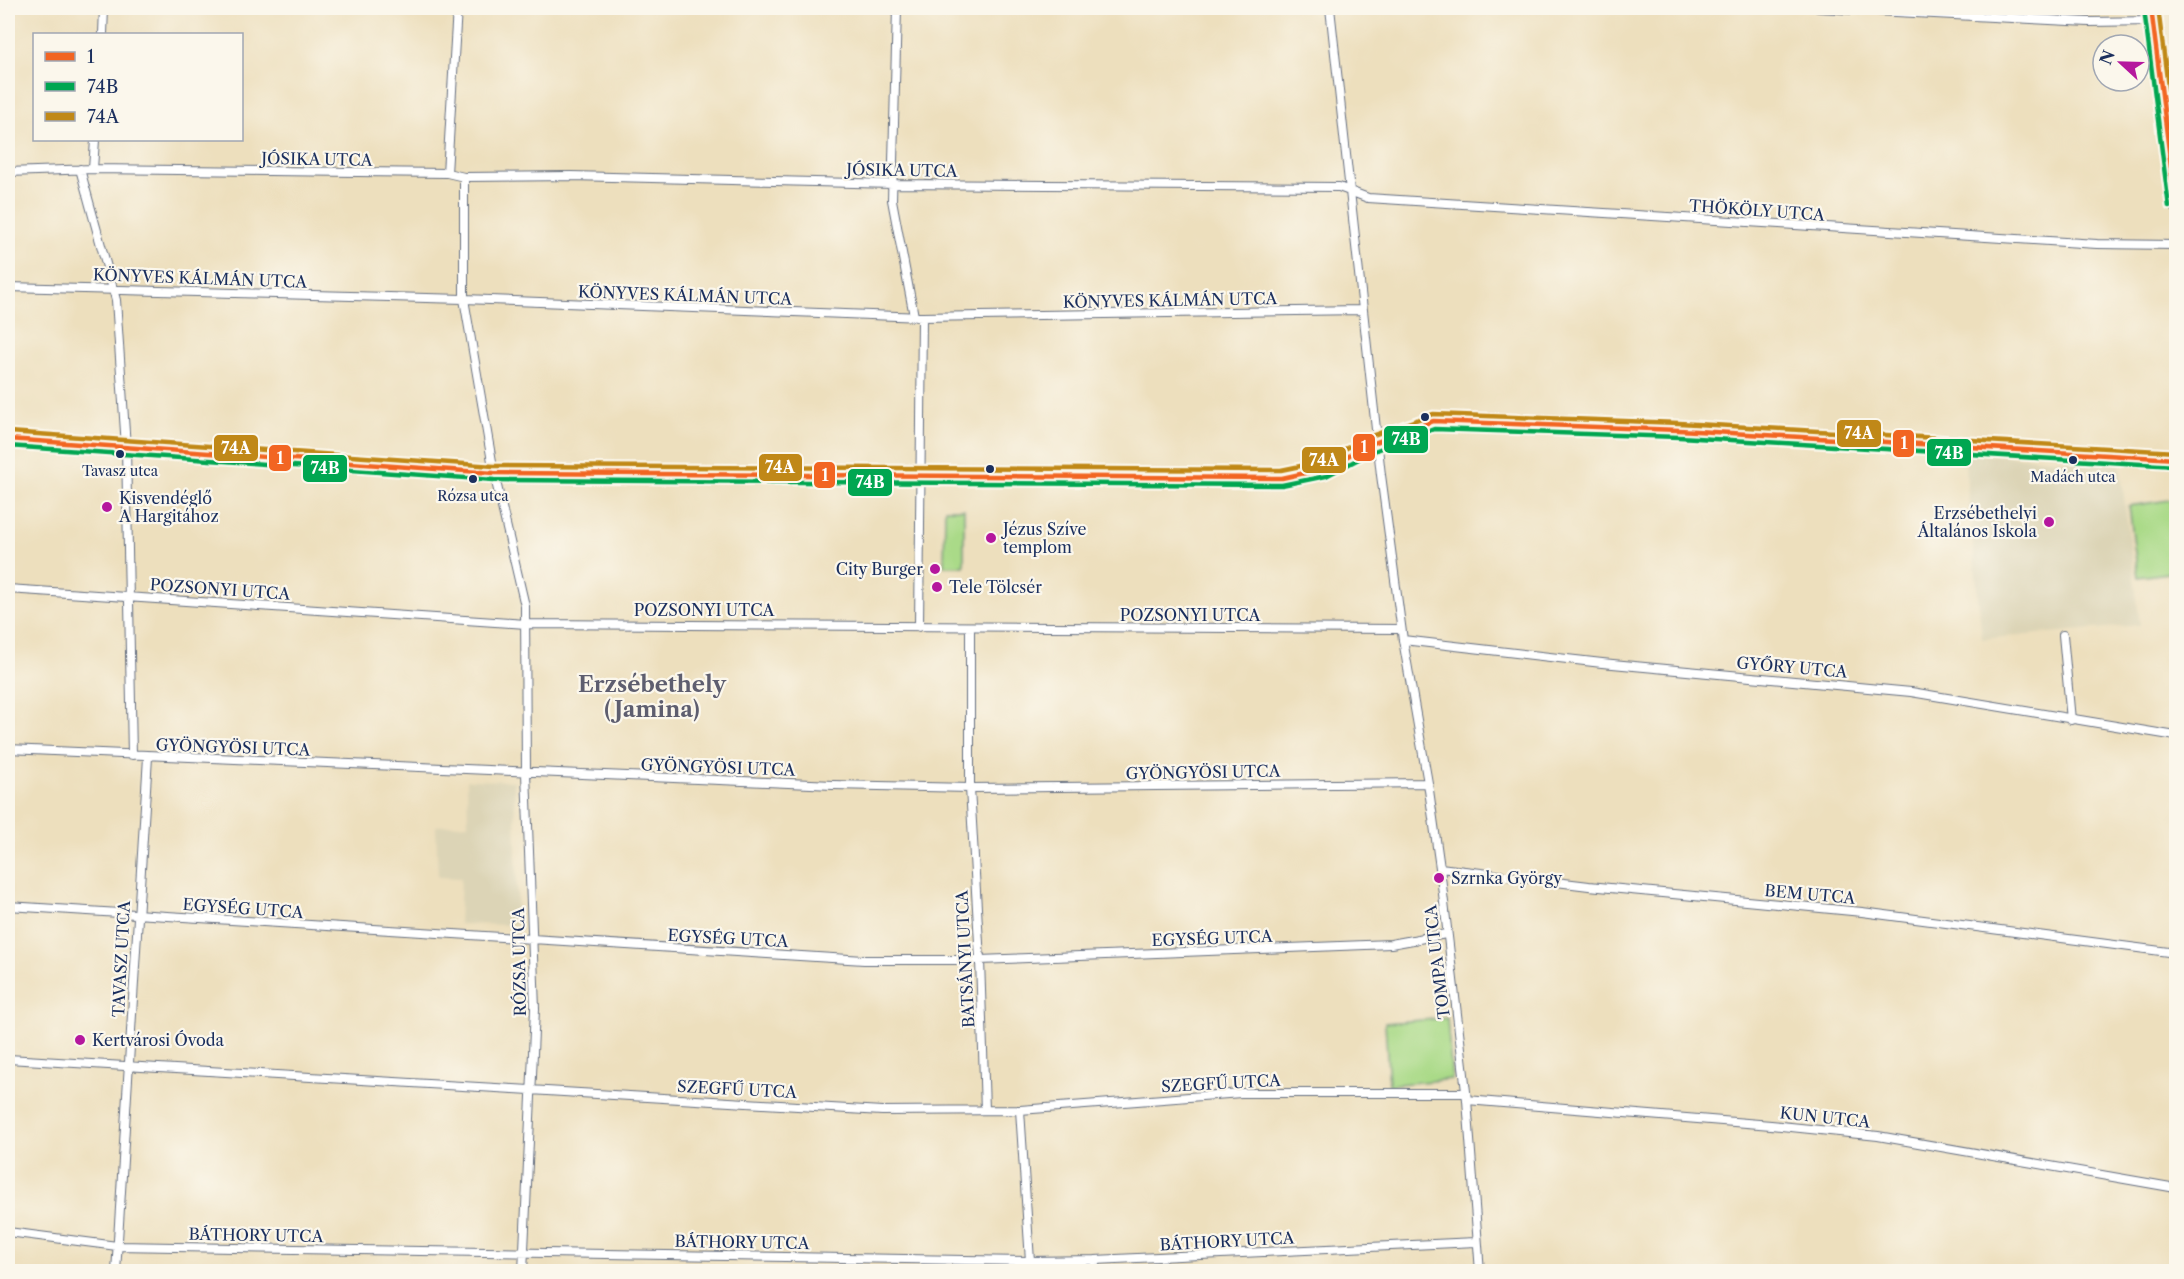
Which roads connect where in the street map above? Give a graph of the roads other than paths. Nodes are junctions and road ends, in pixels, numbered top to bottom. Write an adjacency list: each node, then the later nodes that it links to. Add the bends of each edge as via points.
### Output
1 (104, 8): 9 (street)
2 (457, 8): 16 (street)
3 (897, 8): 18 (street)
4 (1330, 8): 20 (street, TOMPA UTCA)
5 (1818, 8): 7 (street)
6 (2151, 8): 8 (main road)
7 (1908, 9): 8 (street, via 2089,22)
8 (2153, 21): 10 (main road)
9 (103, 33)
10 (2159, 57): 11 (street); 21 (main road)
11 (2176, 59)
12 (95, 141): 14 (street)
13 (80, 169): 14 (street, JÓSIKA UTCA); 15 (street, JÓSIKA UTCA); 24 (street)
14 (93, 169): 16 (street, JÓSIKA UTCA)
15 (8, 172)
16 (447, 173): 17 (street, JÓSIKA UTCA)
17 (464, 177): 18 (street, JÓSIKA UTCA); 25 (street, RÓZSA UTCA)
18 (893, 184): 19 (street, JÓSIKA UTCA); 27 (street, via 892,200)
19 (1339, 187): 20 (street, THÖKÖLY UTCA)
20 (1350, 192): 22 (street, THÖKÖLY UTCA, via 1368,198 1770,224 2097,244); 26 (street, TOMPA UTCA)
21 (2176, 206)
22 (2176, 245)
23 (8, 287): 24 (street, KÖNYVES KÁLMÁN UTCA)
24 (113, 288): 25 (street, KÖNYVES KÁLMÁN UTCA); 30 (street)
25 (464, 299): 27 (street, KÖNYVES KÁLMÁN UTCA); 32 (street, RÓZSA UTCA)
26 (1362, 310): 27 (street, KÖNYVES KÁLMÁN UTCA); 29 (street, TOMPA UTCA)
27 (918, 317): 33 (street)
28 (8, 439): 30 (street)
29 (1379, 441): 31 (street, via 1433,421 1678,430); 33 (street, via 1323,469 1282,478); 39 (street, TOMPA UTCA)
30 (126, 447): 32 (street); 35 (street)
31 (2176, 459)
32 (494, 473): 33 (street); 36 (street, RÓZSA UTCA)
33 (921, 478): 37 (street)
34 (8, 590): 35 (street, POZSONYI UTCA)
35 (128, 596): 36 (street, POZSONYI UTCA); 45 (street)
36 (526, 624): 37 (street, POZSONYI UTCA); 47 (street, RÓZSA UTCA)
37 (920, 627): 38 (street, POZSONYI UTCA)
38 (970, 627): 39 (street, POZSONYI UTCA); 49 (street, BATSÁNYI UTCA)
39 (1401, 628): 41 (street, TOMPA UTCA)
40 (2063, 635): 42 (street)
41 (1403, 640): 42 (street, GYŐRY UTCA, via 1911,692); 48 (street, TOMPA UTCA)
42 (2071, 720): 43 (street, GYŐRY UTCA)
43 (2176, 736)
44 (8, 749): 45 (street, GYÖNGYÖSI UTCA)
45 (132, 755): 46 (street, GYÖNGYÖSI UTCA)
46 (148, 757): 47 (street, GYÖNGYÖSI UTCA); 52 (street, TAVASZ UTCA)
47 (526, 772): 49 (street, GYÖNGYÖSI UTCA); 54 (street, RÓZSA UTCA)
48 (1428, 783): 49 (street, GYÖNGYÖSI UTCA); 50 (street, TOMPA UTCA)
49 (970, 788): 56 (street, BATSÁNYI UTCA)
50 (1440, 868): 53 (street, TOMPA UTCA); 55 (street, BEM UTCA, via 1862,912)
51 (8, 906): 52 (street, EGYSÉG UTCA)
52 (137, 915): 54 (street, EGYSÉG UTCA); 58 (street, TAVASZ UTCA)
53 (1446, 934): 56 (street, EGYSÉG UTCA, via 1391,944); 60 (street, TOMPA UTCA)
54 (534, 940): 56 (street, EGYSÉG UTCA, via 864,960); 59 (street, RÓZSA UTCA)
55 (2176, 953)
56 (980, 960): 61 (street, BATSÁNYI UTCA)
57 (8, 1059): 58 (street, SZEGFŰ UTCA)
58 (129, 1068): 59 (street, SZEGFŰ UTCA); 66 (street, TAVASZ UTCA)
59 (531, 1089): 61 (street, SZEGFŰ UTCA, via 859,1109); 67 (street, RÓZSA UTCA)
60 (1466, 1096): 62 (street, SZEGFŰ UTCA, via 1241,1093); 63 (street, KUN UTCA, via 1878,1136); 65 (street, TOMPA UTCA)
61 (985, 1110): 62 (street, SZEGFŰ UTCA)
62 (1020, 1110): 69 (street)
63 (2176, 1188)
64 (8, 1232): 66 (street, BÁTHORY UTCA)
65 (1476, 1242): 68 (street, BÁTHORY UTCA); 73 (street, TOMPA UTCA)
66 (117, 1246): 67 (street, BÁTHORY UTCA); 70 (street, TAVASZ UTCA)
67 (523, 1252): 69 (street, BÁTHORY UTCA); 71 (street, RÓZSA UTCA)
68 (1095, 1260): 69 (street, BÁTHORY UTCA); 72 (street)
69 (1030, 1261)
70 (116, 1272)
71 (523, 1272)
72 (1095, 1272)
73 (1480, 1272)

